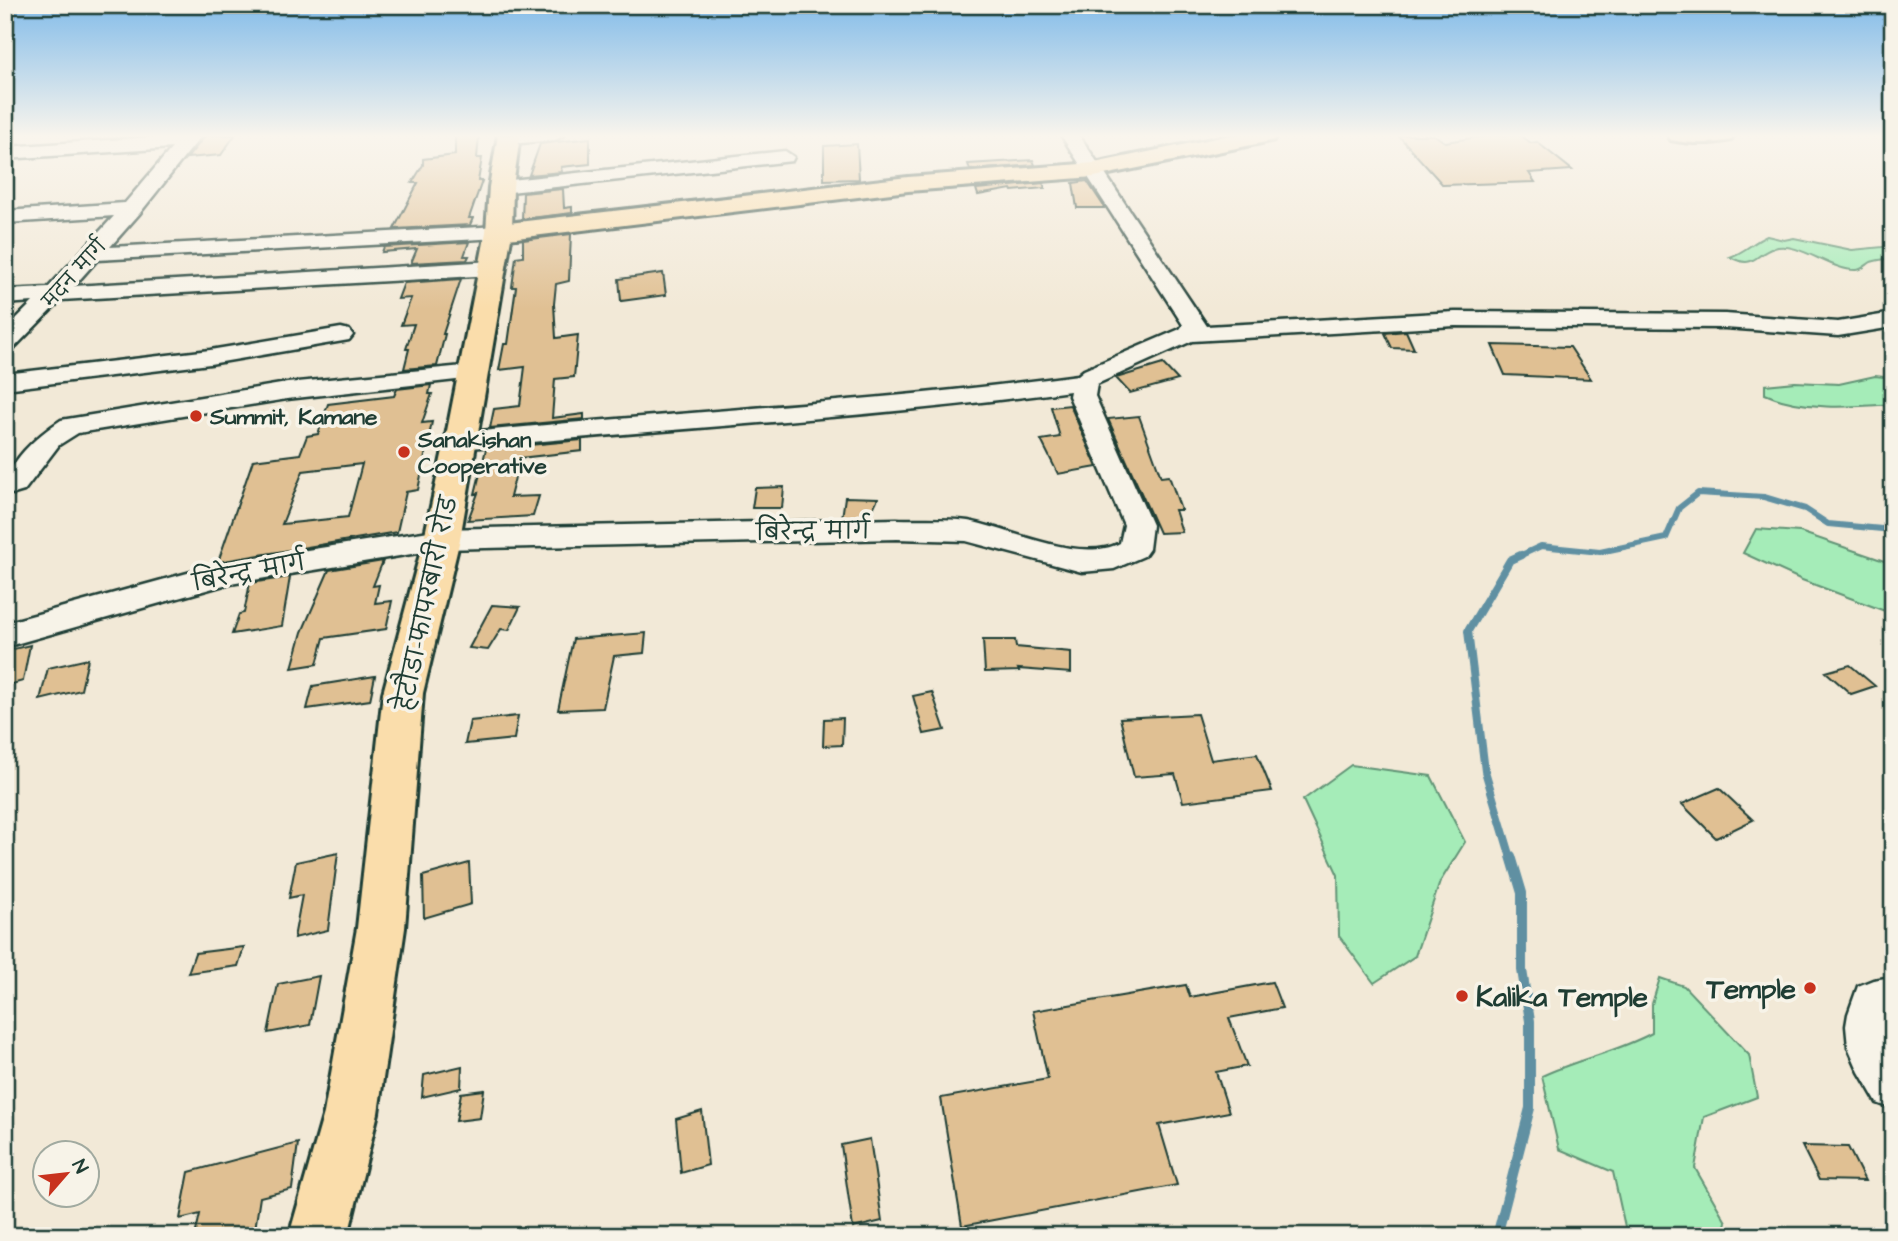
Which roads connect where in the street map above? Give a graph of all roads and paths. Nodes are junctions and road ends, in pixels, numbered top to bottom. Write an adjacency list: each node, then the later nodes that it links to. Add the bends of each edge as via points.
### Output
1 (146, 193): 5 (street, मदन मार्ग)
2 (501, 193): 7 (main road, हेटौडा-फापरबारी रोड)
3 (852, 193): 7 (main road)
4 (1109, 193): 12 (street, via 1184,305 1195,326)
5 (133, 209): 6 (street); 8 (street, मदन मार्ग)
6 (5, 217)
7 (496, 250): 8 (street); 9 (street); 15 (main road, हेटौडा-फापरबारी रोड)
8 (90, 254): 9 (street, मदन मार्ग)
9 (56, 294): 10 (street); 14 (street, मदन मार्ग)
10 (5, 296)
11 (1893, 320): 12 (street, via 1838,329 1725,321 1455,319)
12 (1188, 334): 17 (street)
13 (341, 335): 16 (street, via 210,357)
14 (5, 344)
15 (474, 372): 18 (main road, हेटौडा-फापरबारी रोड); 19 (street, via 288,391 70,426 50,439)
16 (5, 382)
17 (1085, 382): 18 (street, via 974,397); 20 (street, बिरेन्द्र मार्ग, via 1082,396 1138,525 1134,549 1114,559 1082,561 966,531)
18 (461, 441): 20 (main road, हेटौडा-फापरबारी रोड)
19 (14, 485)
20 (442, 538): 21 (street, बिरेन्द्र मार्ग, via 224,574); 24 (main road, हेटौडा-फापरबारी रोड, via 403,693 381,928 351,1113)
21 (5, 635)
22 (1893, 998): 23 (street, via 1873,1001 1866,1018 1867,1040)
23 (1893, 1087)
24 (318, 1236)

